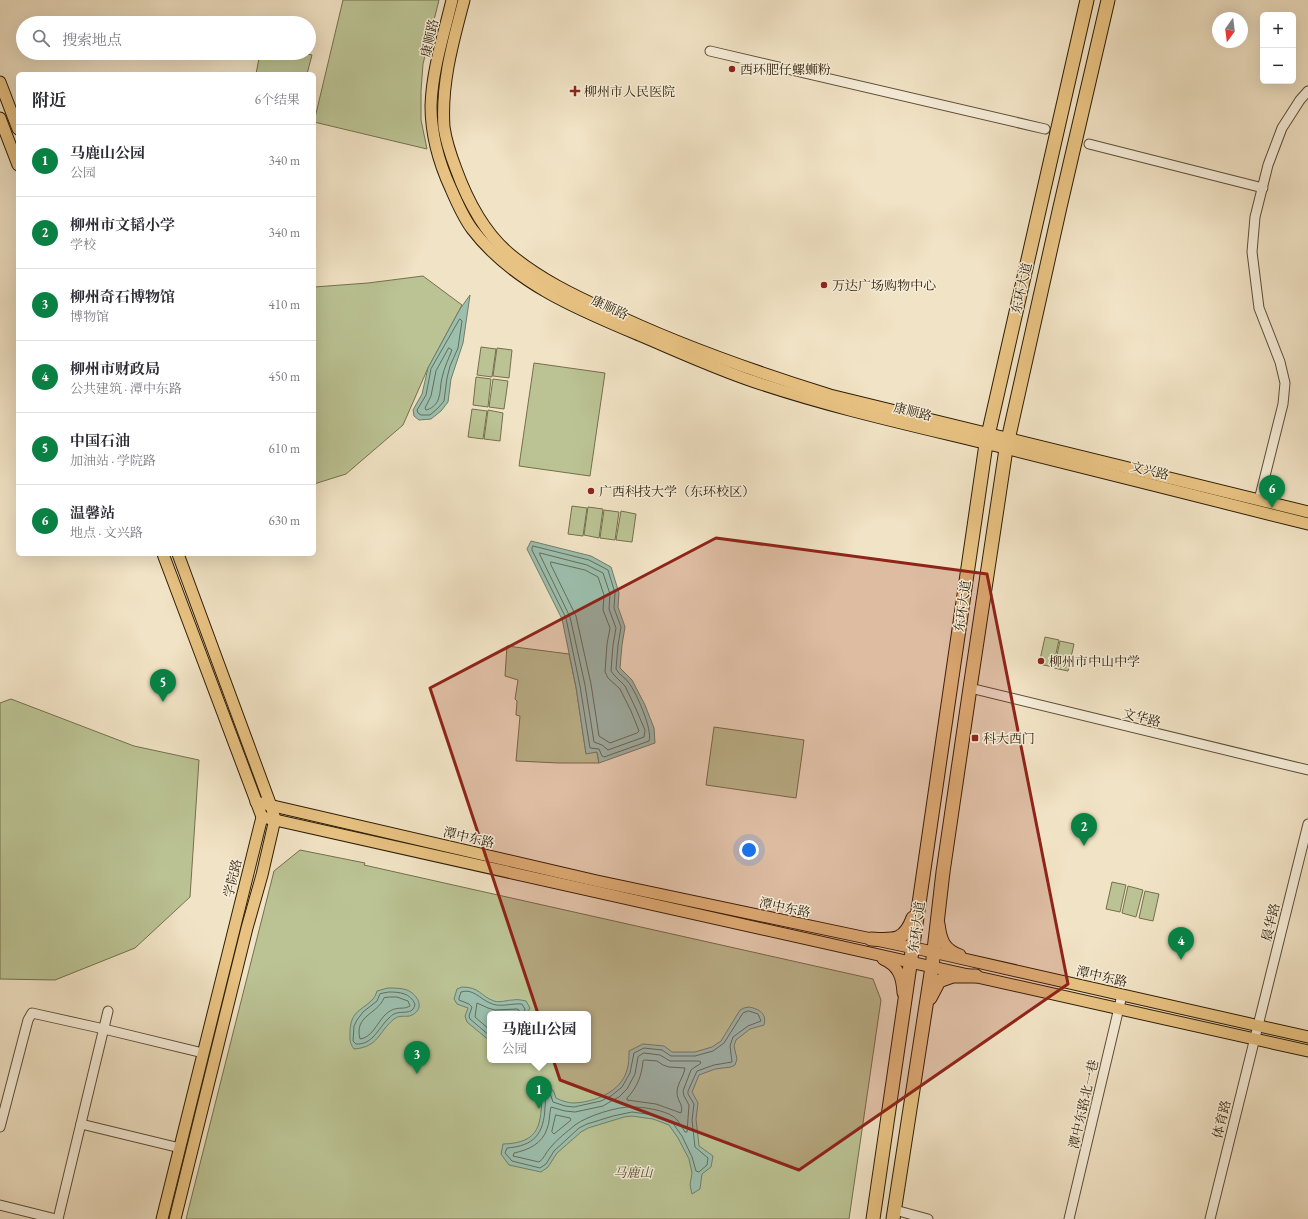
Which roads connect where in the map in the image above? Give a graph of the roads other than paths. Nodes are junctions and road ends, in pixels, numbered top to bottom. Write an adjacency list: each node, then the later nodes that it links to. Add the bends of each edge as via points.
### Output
1 (452, 0): 14 (main road, 康顺路, via 440,49 431,106 437,154 460,210 472,229 509,267 528,281 604,320 753,381 843,408)
2 (464, 0): 14 (main road, 康顺路, via 447,67 444,127 449,152 472,209 488,231 511,255 541,277 573,295 733,364 830,395)
3 (1087, 0): 14 (highway, 东环大道)
4 (1108, 0): 15 (highway, 东环大道)
5 (710, 51): 10 (street)
6 (0, 82): 9 (main road)
7 (1308, 91): 13 (street, via 1282,128)
8 (0, 118): 12 (main road)
9 (16, 124)
10 (1045, 129)
11 (1089, 144): 13 (street)
12 (16, 160)
13 (1262, 188): 16 (street, via 1255,217 1252,252 1254,278 1259,308 1280,362 1285,383 1283,404)
14 (987, 438): 15 (main road, 文兴路); 28 (highway, 东环大道)
15 (1008, 444): 16 (main road, 文兴路); 18 (main road, 文兴路); 21 (highway, 东环大道)
16 (1259, 500): 17 (main road, 文兴路)
17 (1308, 512)
18 (1308, 524)
19 (164, 556): 23 (main road)
20 (179, 556): 24 (main road)
21 (970, 688): 22 (street, 文华路); 29 (highway, 东环大道)
22 (1308, 770)
23 (256, 802): 24 (main road, 潭中东路); 25 (main road)
24 (271, 806): 26 (main road); 30 (main road, 潭中东路)
25 (262, 817): 26 (main road, 潭中东路); 48 (main road, 学院路)
26 (275, 819): 32 (main road, 潭中东路); 56 (main road)
27 (1308, 824): 43 (street, 晨华路)
28 (919, 899): 30 (highway, via 910,926 904,935 892,940); 31 (highway, 东环大道)
29 (938, 915): 33 (highway, 东环大道); 35 (main road, via 944,946)
30 (871, 939): 31 (main road, 潭中东路)
31 (912, 948): 33 (main road, 潭中东路); 34 (highway, 东环大道)
32 (868, 952): 34 (main road, 潭中东路); 39 (main road, via 897,968 902,980)
33 (933, 952): 35 (main road, 潭中东路); 36 (highway, 东环大道)
34 (911, 962): 36 (main road, 潭中东路); 39 (highway, 东环大道)
35 (977, 962): 38 (main road, 潭中东路)
36 (932, 966): 37 (main road, 潭中东路); 42 (highway, 东环大道)
37 (976, 976): 40 (main road, 潭中东路); 42 (highway, via 953,976 939,982)
38 (1122, 995): 40 (street, 潭中东路北一巷); 43 (main road, 潭中东路)
39 (904, 1007): 57 (highway, 东环大道)
40 (1119, 1008): 46 (main road, 潭中东路); 59 (street, 潭中东路北一巷)
41 (108, 1011): 44 (street)
42 (924, 1015): 53 (highway, 东环大道)
43 (1258, 1026): 45 (main road, 潭中东路); 46 (street, 体育路)
44 (104, 1029): 48 (street); 49 (street); 50 (street, via 32,1013)
45 (1308, 1037)
46 (1255, 1039): 47 (main road, 潭中东路); 60 (street, 体育路)
47 (1308, 1051)
48 (203, 1053): 51 (main road, 学院路)
49 (81, 1124): 51 (street); 54 (street)
50 (0, 1127)
51 (180, 1148): 55 (main road, 学院路)
52 (0, 1204): 54 (street)
53 (894, 1215): 58 (street)
54 (57, 1219)
55 (162, 1219)
56 (175, 1219)
57 (873, 1219)
58 (928, 1219)
59 (1069, 1219)
60 (1210, 1219)

